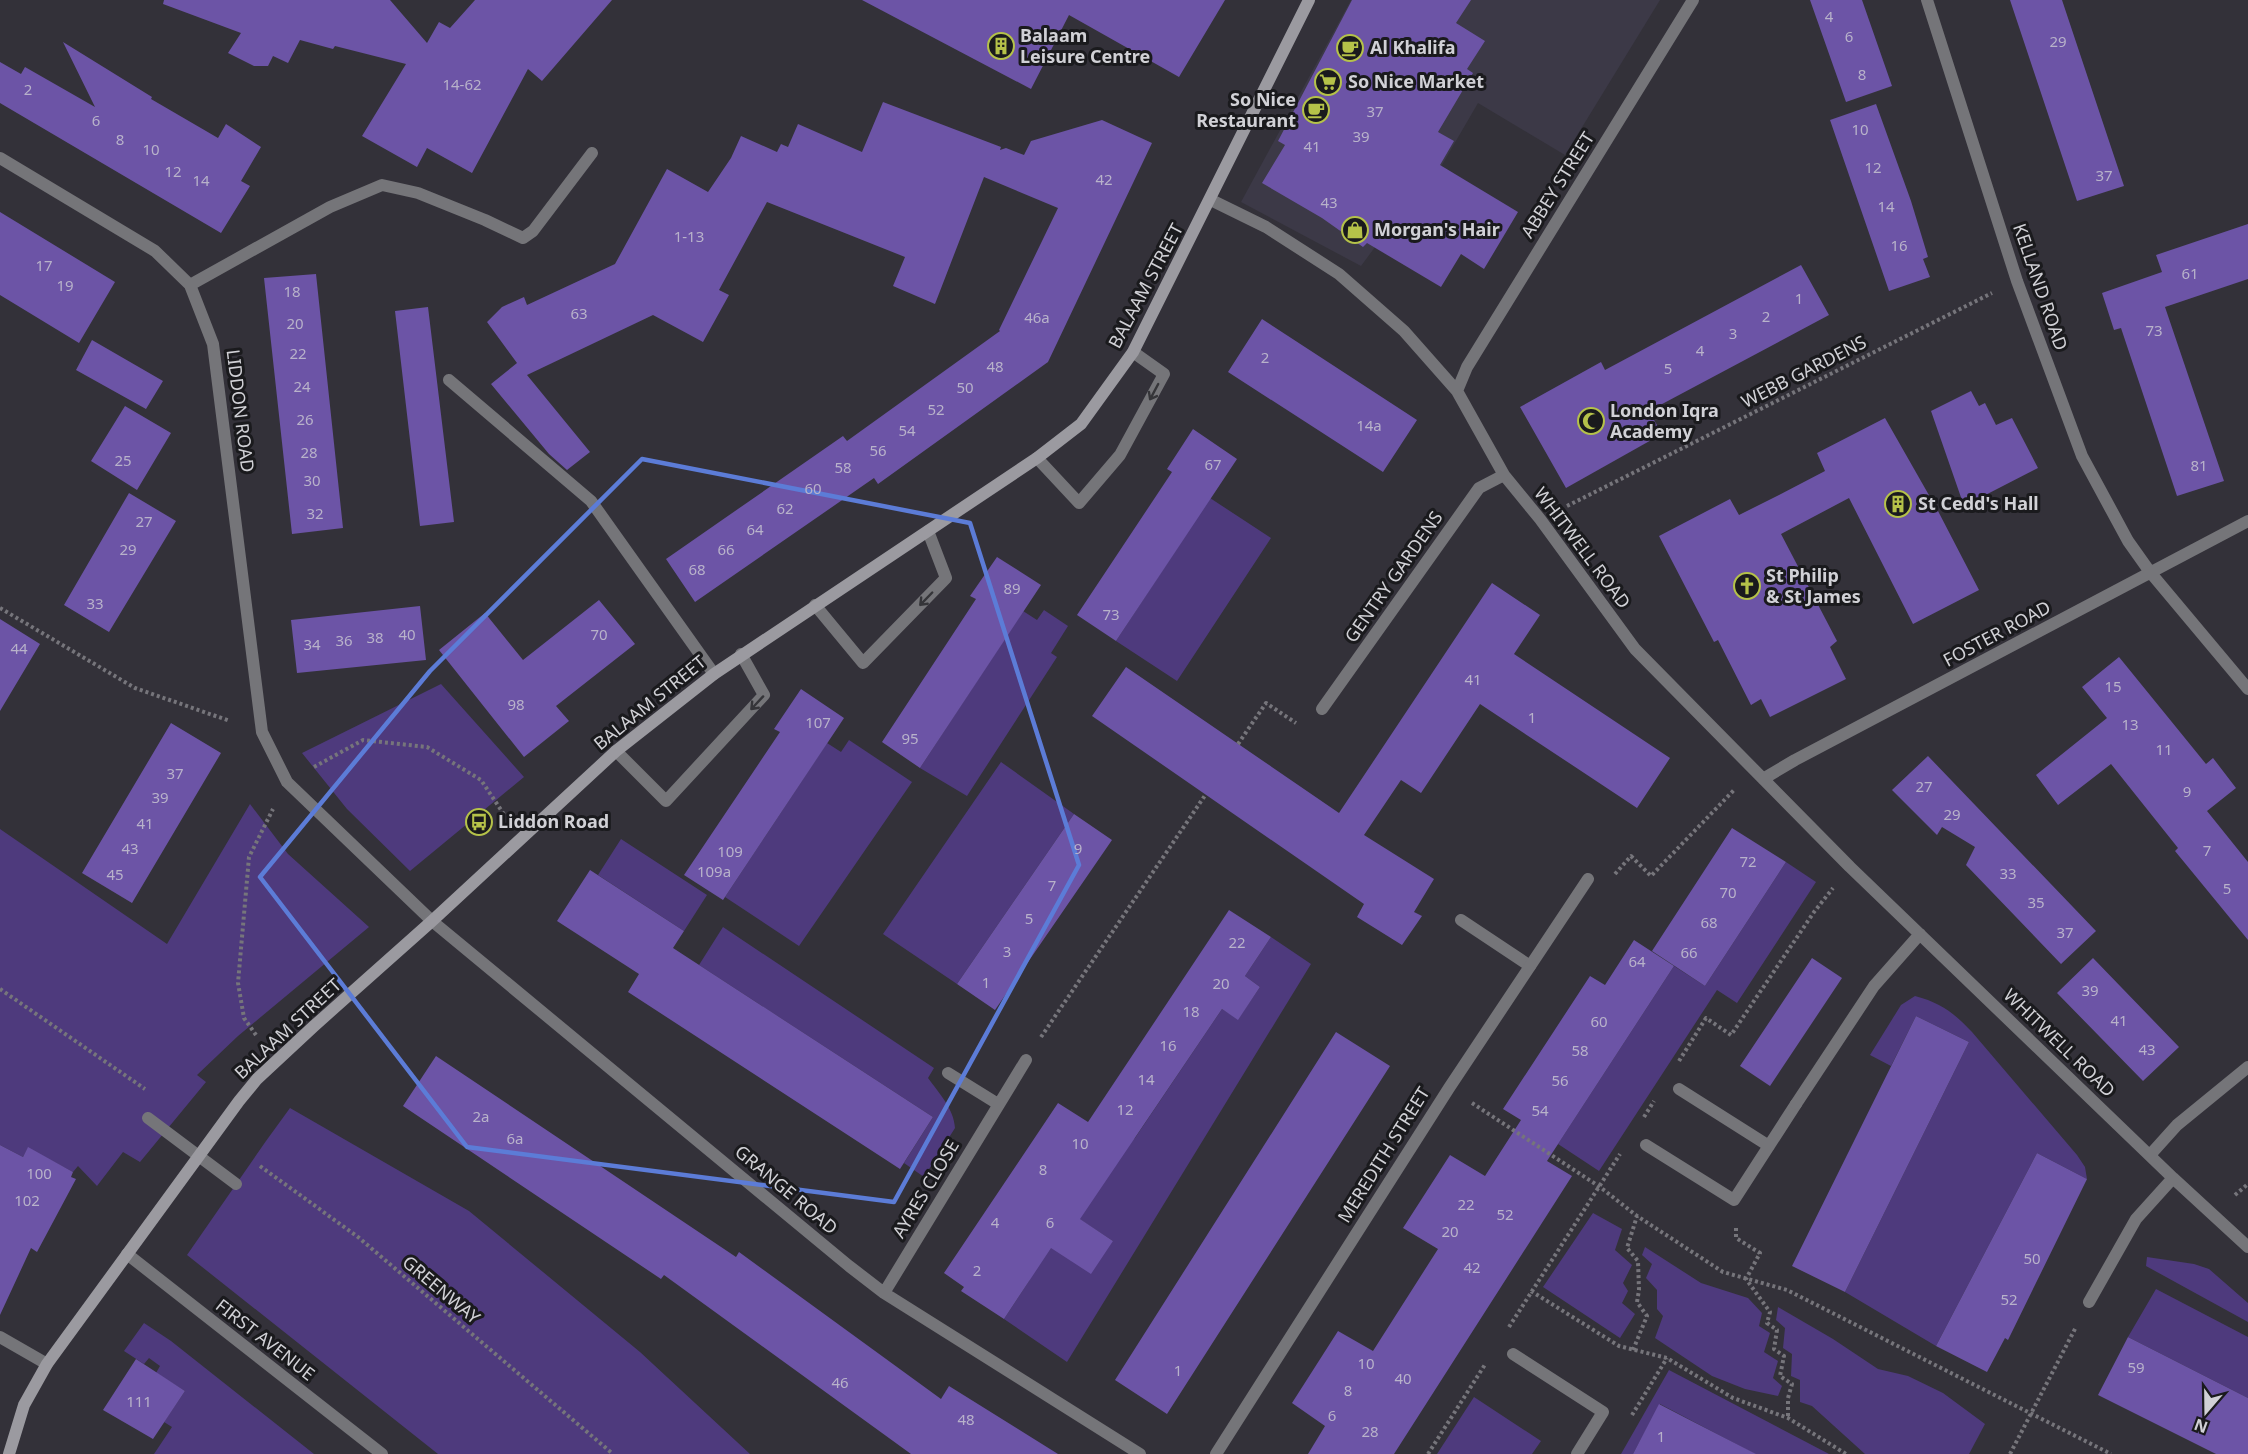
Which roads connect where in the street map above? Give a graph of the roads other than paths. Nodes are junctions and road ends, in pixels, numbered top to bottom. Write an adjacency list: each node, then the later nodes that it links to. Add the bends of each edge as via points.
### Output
1 (1309, 0): 6 (main road, BALAAM STREET)
2 (1693, 0): 10 (street, ABBEY STREET, via 1467,367)
3 (1927, 0): 15 (street, KELLAND ROAD, via 2017,281 2082,456 2128,541)
4 (592, 153): 7 (street, via 533,231 523,238 418,193 382,185 330,207)
5 (0, 158): 7 (street, LIDDON ROAD, via 155,251)
6 (1211, 200): 8 (main road, BALAAM STREET); 10 (street, WHITWELL ROAD, via 1266,227 1339,274 1404,331)
7 (190, 285): 25 (street, LIDDON ROAD, via 213,344 262,732 287,782)
8 (1133, 352): 11 (main road, BALAAM STREET, via 1081,424); 11 (street, one-way to 11, via 1164,374 1120,455 1079,503)
9 (448, 380): 18 (street, via 591,501)
10 (1457, 391): 12 (street, WHITWELL ROAD)
11 (1037, 458): 14 (main road, BALAAM STREET)
12 (1504, 475): 20 (street, GENTRY GARDENS, via 1479,488); 22 (street, WHITWELL ROAD, via 1635,649)
13 (2248, 521): 15 (street, FOSTER ROAD)
14 (928, 531): 16 (main road, BALAAM STREET); 16 (street, one-way to 16, via 946,578 863,663)
15 (2150, 572): 19 (street, KELLAND ROAD); 22 (street, FOSTER ROAD)
16 (815, 605): 17 (main road, BALAAM STREET)
17 (741, 654): 18 (main road, BALAAM STREET); 21 (street, one-way to 21, via 765,695 666,801)
18 (714, 674): 21 (main road, BALAAM STREET)
19 (2248, 689)
20 (1322, 709)
21 (616, 751): 25 (main road, BALAAM STREET)
22 (1763, 779): 26 (street, WHITWELL ROAD)
23 (1588, 879): 27 (street, MEREDITH STREET)
24 (1461, 920): 27 (street)
25 (432, 921): 37 (main road, BALAAM STREET, via 257,1079); 42 (street, GRANGE ROAD)
26 (1920, 934): 35 (street, via 1874,986); 36 (street, WHITWELL ROAD)
27 (1530, 966): 50 (street, MEREDITH STREET)
28 (1026, 1060): 32 (street, AYRES CLOSE)
29 (2248, 1067): 36 (street, via 2176,1125)
30 (948, 1073): 32 (street)
31 (1679, 1089): 35 (street)
32 (999, 1104): 42 (street, AYRES CLOSE)
33 (148, 1118): 37 (street)
34 (1646, 1145): 35 (street, via 1734,1200)
35 (1769, 1146)
36 (2150, 1155): 38 (street, WHITWELL ROAD)
37 (198, 1157): 39 (street); 41 (main road, BALAAM STREET)
38 (2173, 1178): 40 (street, WHITWELL ROAD); 43 (street, via 2136,1219)
39 (236, 1184)
40 (2248, 1247)
41 (127, 1254): 46 (main road, BALAAM STREET); 48 (street, FIRST AVENUE)
42 (884, 1293): 49 (street, GRANGE ROAD)
43 (2089, 1302)
44 (0, 1337): 46 (street)
45 (1513, 1354): 51 (street, via 1603,1412)
46 (47, 1364): 47 (main road, BALAAM STREET, via 27,1398)
47 (9, 1454)
48 (382, 1454)
49 (1140, 1454)
50 (1216, 1454)
51 (1577, 1454)

